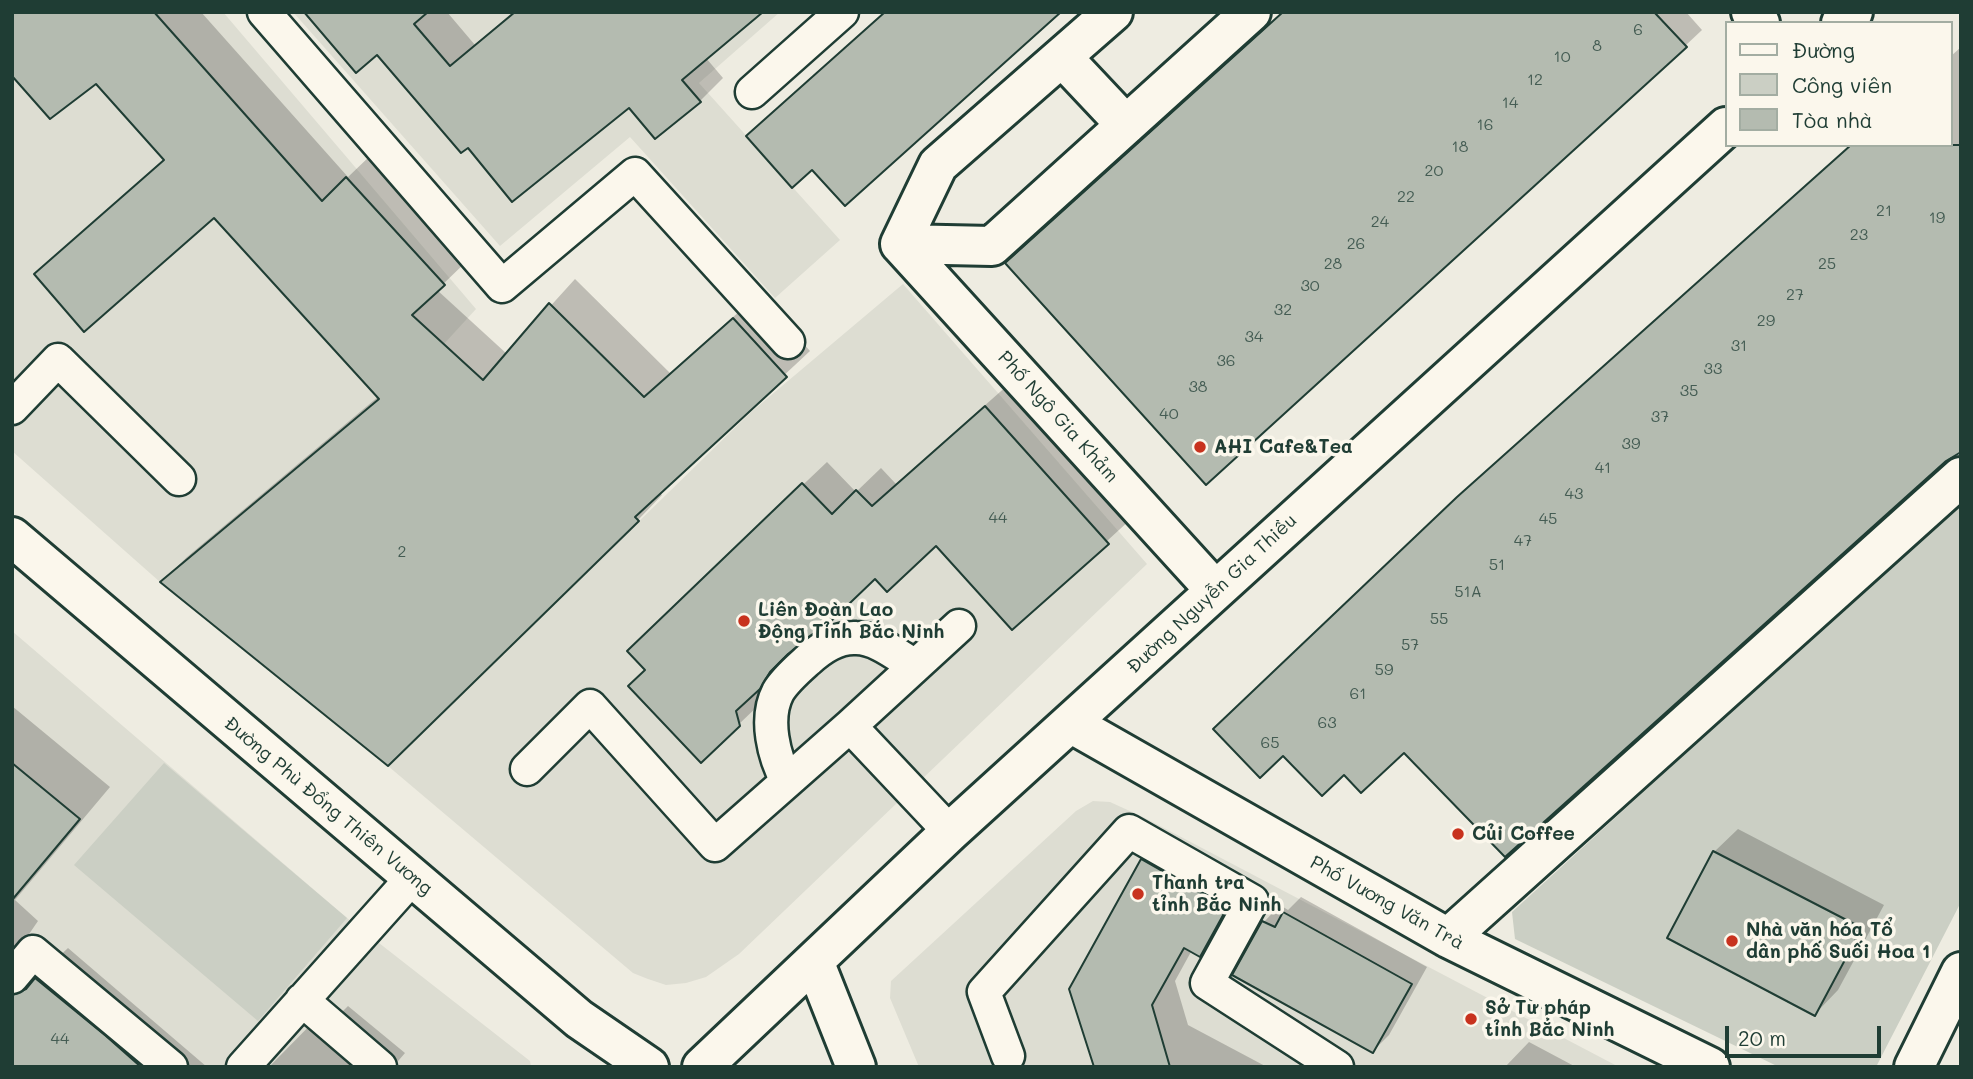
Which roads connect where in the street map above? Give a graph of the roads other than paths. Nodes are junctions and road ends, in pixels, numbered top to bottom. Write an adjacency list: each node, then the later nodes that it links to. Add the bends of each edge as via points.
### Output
1 (264, 12): 10 (lane, via 502,286 635,174)
2 (842, 12): 6 (lane)
3 (1113, 12): 5 (street)
4 (1251, 12): 7 (street)
5 (1062, 57): 7 (street); 9 (street, via 938,166)
6 (752, 92)
7 (1126, 125): 9 (street, via 992,246)
8 (1724, 129): 15 (street, Đường Nguyễn Gia Thiều)
9 (900, 244): 15 (street, Phố Ngô Gia Khảm)
10 (788, 342)
11 (12, 408): 13 (lane, via 58,360)
12 (1961, 477): 24 (street)
13 (179, 478)
14 (12, 537): 23 (street, Đường Phù Đổng Thiên Vương)
15 (1215, 590): 18 (street, Đường Nguyễn Gia Thiều)
16 (959, 626): 17 (lane)
17 (915, 666): 19 (lane); 21 (lane, via 858,637 835,641 816,652 778,692 772,732 775,755)
18 (1072, 724): 22 (street, Đường Nguyễn Gia Thiều); 24 (street, Phố Vương Văn Trà)
19 (850, 726): 21 (lane); 22 (lane)
20 (527, 769): 21 (lane, via 590,706 715,845)
21 (787, 782)
22 (950, 832): 25 (street, Đường Nguyễn Gia Thiều)
23 (412, 878): 28 (lane); 33 (street, Đường Phù Đổng Thiên Vương, via 579,1019)
24 (1448, 938): 37 (street, Phố Vương Văn Trà)
25 (814, 961): 34 (street, Đường Nguyễn Gia Thiều); 35 (street)
26 (1961, 972): 38 (street)
27 (12, 977): 30 (lane, via 33,952)
28 (302, 1000): 31 (lane); 32 (lane)
29 (1000, 1063): 36 (lane, via 984,992 1129,831 1252,901 1207,983)
30 (171, 1067)
31 (243, 1067)
32 (380, 1067)
33 (649, 1067)
34 (702, 1067)
35 (856, 1067)
36 (1336, 1067)
37 (1710, 1067)
38 (1914, 1067)

